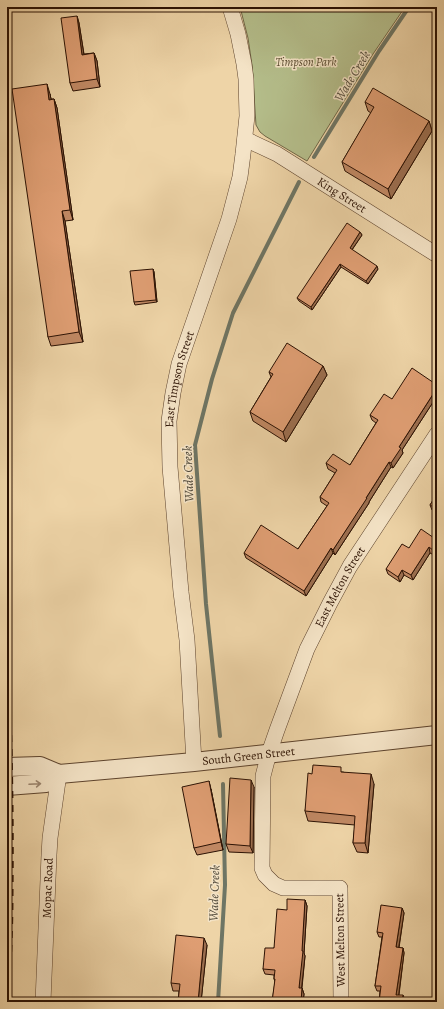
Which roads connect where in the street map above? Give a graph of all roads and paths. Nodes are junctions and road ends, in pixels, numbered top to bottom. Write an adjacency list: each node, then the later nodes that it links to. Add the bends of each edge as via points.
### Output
1 (230, 7): 2 (street, East Timpson Street, via 244,64 247,109)
2 (245, 139): 3 (street, King Street, via 277,154); 7 (street, East Timpson Street, via 240,177 230,220 179,364 169,421 170,467 187,640)
3 (437, 255)
4 (437, 434): 6 (street, East Melton Street, via 350,566 330,603 307,649)
5 (437, 735): 6 (street, South Green Street)
6 (269, 754): 7 (street, South Green Street); 12 (street, West Melton Street, via 263,776 263,872 274,884 283,888 340,888)
7 (194, 762): 9 (street, South Green Street)
8 (7, 767): 9 (street, South Green Street, via 40,766)
9 (59, 774): 10 (street, South Green Street, one-way to 9, via 46,783); 11 (street, Mopac Road, via 50,838)
10 (7, 786)
11 (43, 1002)
12 (341, 1002)

